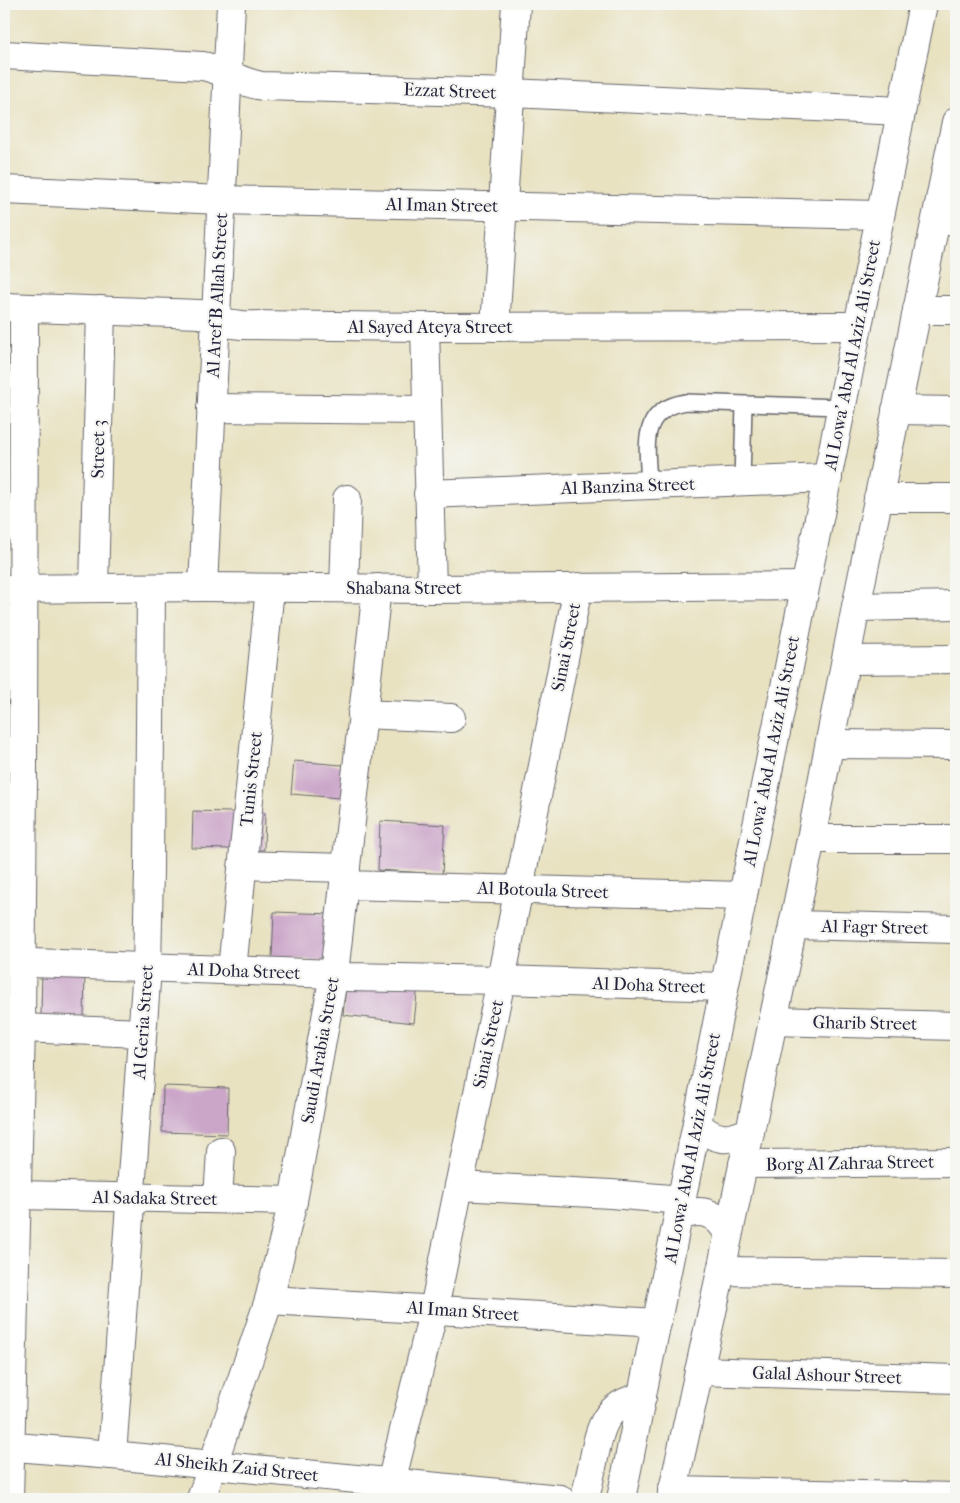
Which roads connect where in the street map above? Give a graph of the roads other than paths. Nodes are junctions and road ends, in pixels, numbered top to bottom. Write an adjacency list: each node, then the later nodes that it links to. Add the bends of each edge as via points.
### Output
1 (231, 4): 5 (street, Al Aref B Allah Street)
2 (516, 4): 6 (street)
3 (923, 4): 7 (street, Al Lowa' Abd Al Aziz Ali Street)
4 (4, 56): 5 (street, Ezzat Street, via 191,64)
5 (227, 73): 6 (street, Ezzat Street, via 262,86); 10 (street, Al Aref B Allah Street)
6 (510, 93): 7 (street, Ezzat Street); 11 (street)
7 (901, 111): 12 (street, Al Lowa' Abd Al Aziz Ali Street)
8 (956, 122): 13 (street)
9 (4, 190): 10 (street, Al Iman Street)
10 (221, 200): 11 (street, Al Iman Street); 18 (street, Al Aref B Allah Street)
11 (503, 206): 12 (street, Al Iman Street); 21 (street)
12 (880, 215): 19 (street, Al Lowa' Abd Al Aziz Ali Street)
13 (946, 221): 16 (street)
14 (14, 308): 15 (street, Al Sayed Ateya Street); 43 (street)
15 (101, 310): 18 (street, Al Sayed Ateya Street, via 200,314); 38 (street, Street 3)
16 (917, 310): 17 (street); 26 (street)
17 (956, 310)
18 (216, 319): 20 (street, Al Sayed Ateya Street, via 232,325); 24 (street, Al Aref B Allah Street)
19 (858, 326): 21 (street, Al Sayed Ateya Street); 23 (street, Al Lowa' Abd Al Aziz Ali Street)
20 (425, 327): 21 (street, Al Sayed Ateya Street); 25 (street)
21 (495, 327)
22 (744, 405): 23 (lane); 29 (lane); 30 (lane, via 686,402 659,414 648,430)
23 (841, 407): 28 (street, Al Lowa' Abd Al Aziz Ali Street)
24 (211, 408): 25 (street); 36 (street, Al Aref B Allah Street)
25 (427, 410): 31 (street)
26 (896, 410): 27 (street); 32 (street)
27 (956, 411)
28 (828, 478): 29 (street, Al Banzina Street); 35 (street, Al Lowa' Abd Al Aziz Ali Street)
29 (742, 482): 30 (street, Al Banzina Street)
30 (649, 485): 31 (street, Al Banzina Street)
31 (428, 494): 44 (street)
32 (878, 498): 33 (street); 46 (street)
33 (956, 498)
34 (347, 499): 41 (street)
35 (805, 586): 37 (street, Shabana Street); 61 (street, Al Lowa' Abd Al Aziz Ali Street)
36 (203, 587): 39 (street, Shabana Street); 40 (street, Shabana Street)
37 (578, 587): 44 (street, Shabana Street); 60 (street, Sinai Street)
38 (94, 588): 39 (street, Shabana Street); 43 (street, Shabana Street)
39 (151, 588): 65 (street, Al Geria Street)
40 (270, 588): 41 (street, Shabana Street); 57 (street, Tunis Street)
41 (344, 588): 42 (street, Shabana Street)
42 (377, 588): 44 (street, Shabana Street); 50 (street, Saudi Arabia Street)
43 (13, 589): 49 (street)
44 (432, 589)
45 (956, 605): 46 (street)
46 (856, 607): 48 (street)
47 (956, 659): 48 (street)
48 (846, 660): 52 (street)
49 (13, 679): 54 (street)
50 (362, 714): 51 (street); 59 (street, Saudi Arabia Street)
51 (450, 718)
52 (830, 744): 53 (street); 55 (street)
53 (956, 745)
54 (13, 773): 58 (street)
55 (811, 839): 56 (street); 62 (street)
56 (956, 839)
57 (243, 865): 59 (street, Al Botoula Street); 66 (street, Tunis Street)
58 (13, 869): 64 (street)
59 (345, 876): 60 (street, Al Botoula Street); 67 (street, Saudi Arabia Street)
60 (518, 890): 61 (street, Al Botoula Street); 68 (street, Sinai Street)
61 (742, 896): 69 (street, Al Lowa' Abd Al Aziz Ali Street)
62 (793, 925): 63 (street, Al Fagr Street); 70 (street)
63 (956, 929)
64 (12, 963): 65 (street, Al Doha Street); 72 (street)
65 (147, 968): 66 (street, Al Doha Street); 73 (street, Al Geria Street)
66 (232, 970): 67 (street, Al Doha Street)
67 (334, 974): 68 (street, Al Doha Street, via 347,977); 83 (street, Saudi Arabia Street)
68 (501, 980): 69 (street, Al Doha Street); 79 (street, Sinai Street)
69 (724, 987): 74 (street, Al Lowa' Abd Al Aziz Ali Street)
70 (773, 1021): 71 (street, Gharib Street); 75 (street)
71 (956, 1026)
72 (20, 1028): 73 (street); 80 (street)
73 (142, 1033): 81 (street, Al Geria Street)
74 (697, 1124): 75 (street, via 716,1137 728,1139); 84 (street, Al Lowa' Abd Al Aziz Ali Street)
75 (750, 1131): 78 (street)
76 (221, 1151): 82 (street)
77 (956, 1162): 78 (street, Borg Al Zahraa Street)
78 (743, 1164): 85 (street)
79 (459, 1186): 84 (street, via 611,1194); 89 (street, Sinai Street)
80 (17, 1195): 81 (street, Al Sadaka Street); 94 (street)
81 (132, 1198): 82 (street, Al Sadaka Street); 95 (street, Al Geria Street)
82 (218, 1199): 83 (street, Al Sadaka Street)
83 (293, 1201): 88 (street, Saudi Arabia Street)
84 (681, 1208): 85 (street, via 713,1215); 90 (street, Al Lowa' Abd Al Aziz Ali Street)
85 (728, 1233): 86 (street)
86 (721, 1271): 87 (street); 91 (street)
87 (956, 1274)
88 (269, 1300): 89 (street, Al Iman Street); 96 (street, Saudi Arabia Street)
89 (434, 1309): 90 (street, Al Iman Street); 97 (street, Sinai Street)
90 (657, 1323): 93 (street, Al Lowa' Abd Al Aziz Ali Street)
91 (699, 1371): 92 (street, Galal Ashour Street); 99 (street)
92 (956, 1379)
93 (642, 1397): 104 (street, via 620,1405 603,1422); 105 (street, Al Lowa' Abd Al Aziz Ali Street)
94 (7, 1446): 95 (street, Al Sheikh Zaid Street); 101 (street)
95 (112, 1455): 96 (street, Al Sheikh Zaid Street)
96 (213, 1465): 97 (street, Al Sheikh Zaid Street); 102 (street, Saudi Arabia Street)
97 (390, 1491): 98 (street, Al Sheikh Zaid Street)
98 (478, 1495): 103 (street, Al Sheikh Zaid Street)
99 (672, 1495): 100 (street)
100 (956, 1498)
101 (9, 1499)
102 (201, 1499)
103 (560, 1499)
104 (585, 1499)
105 (621, 1499)

